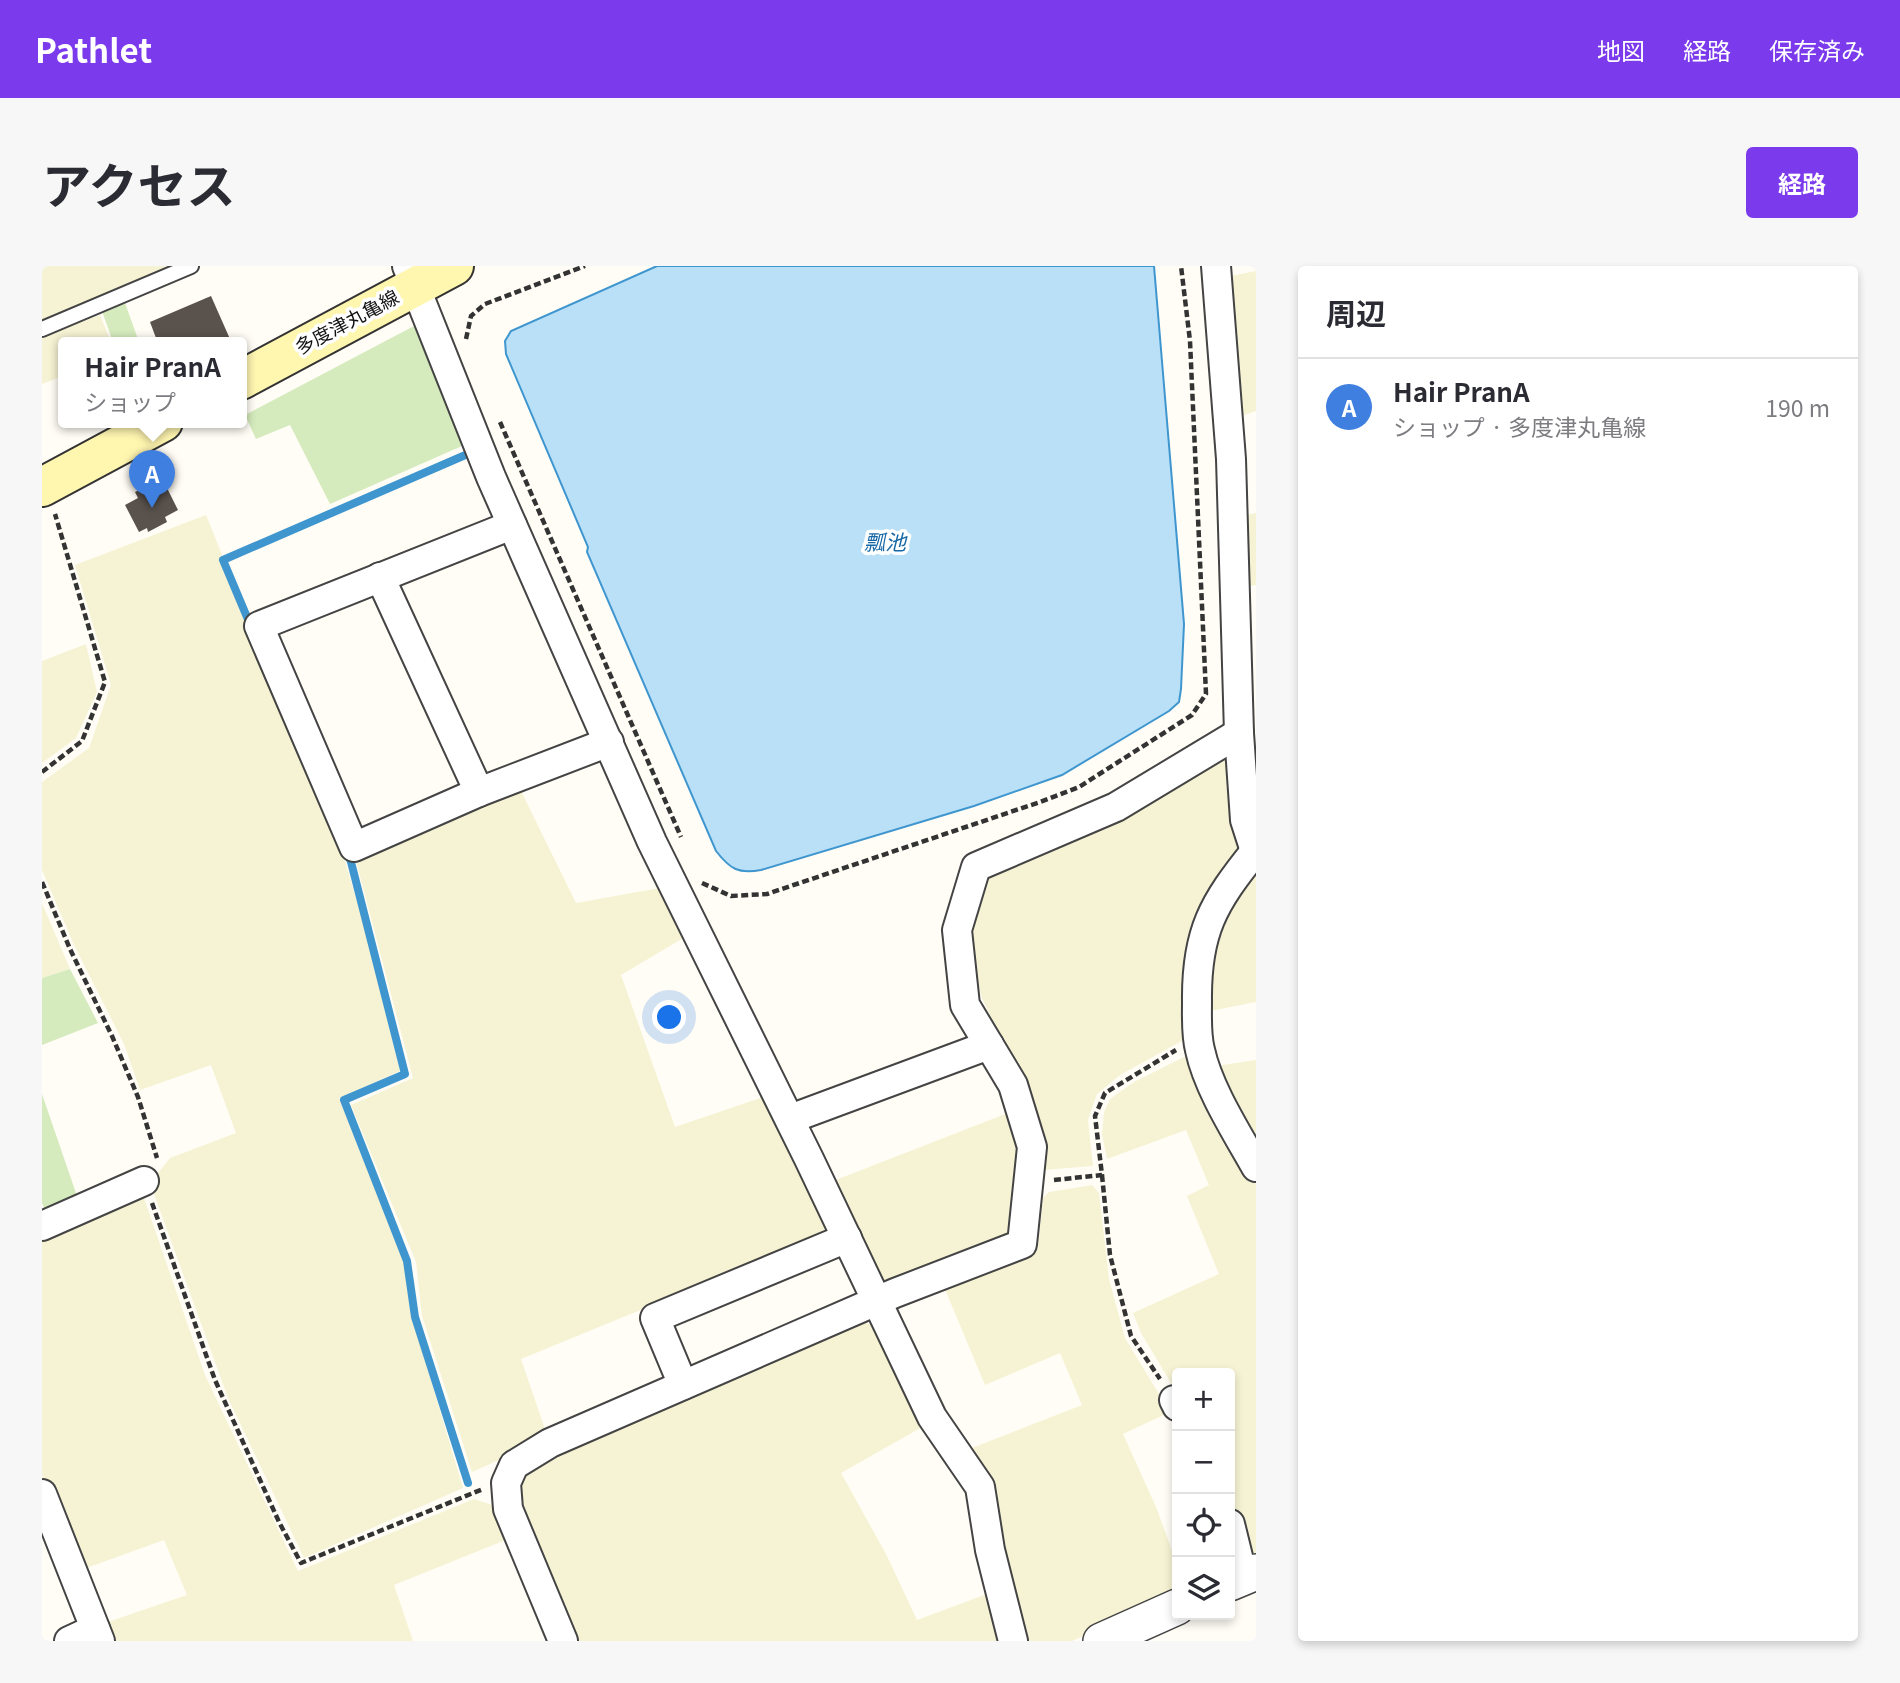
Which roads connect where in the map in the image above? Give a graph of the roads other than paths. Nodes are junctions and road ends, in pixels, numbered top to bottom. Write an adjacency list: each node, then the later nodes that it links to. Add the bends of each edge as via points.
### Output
1 (191, 266): 5 (lane)
2 (454, 266): 4 (main road, 多度津丸亀線)
3 (1216, 266): 11 (street, via 1231,459)
4 (411, 276): 6 (main road, 多度津丸亀線); 9 (street)
5 (42, 330)
6 (247, 376)
7 (152, 428): 8 (main road)
8 (44, 487)
9 (512, 525): 10 (street); 12 (street)
10 (380, 578): 13 (street); 13 (street, via 259,626 354,847)
11 (1239, 733): 14 (street, via 1245,820); 15 (street, via 1116,807 976,867 957,930 965,1005)
12 (609, 742): 13 (street); 16 (street, via 658,855)
13 (479, 792)
14 (1256, 851): 17 (street, via 1219,900 1203,936 1197,972 1200,1052 1226,1114)
15 (989, 1045): 16 (street); 21 (street, via 1013,1085 1032,1147 1022,1244)
16 (790, 1119): 20 (street)
17 (1256, 1167)
18 (144, 1181): 19 (street)
19 (42, 1226)
20 (847, 1238): 21 (street); 22 (street, via 655,1318)
21 (879, 1302): 22 (street); 30 (street, via 932,1417 980,1487)
22 (683, 1385): 29 (street, via 550,1443 514,1465 506,1483 508,1509)
23 (42, 1494): 27 (street)
24 (1235, 1545): 25 (street)
25 (1243, 1578)
26 (1172, 1609): 31 (street)
27 (98, 1635): 28 (street)
28 (69, 1641)
29 (563, 1641)
30 (1013, 1641)
31 (1101, 1641)

